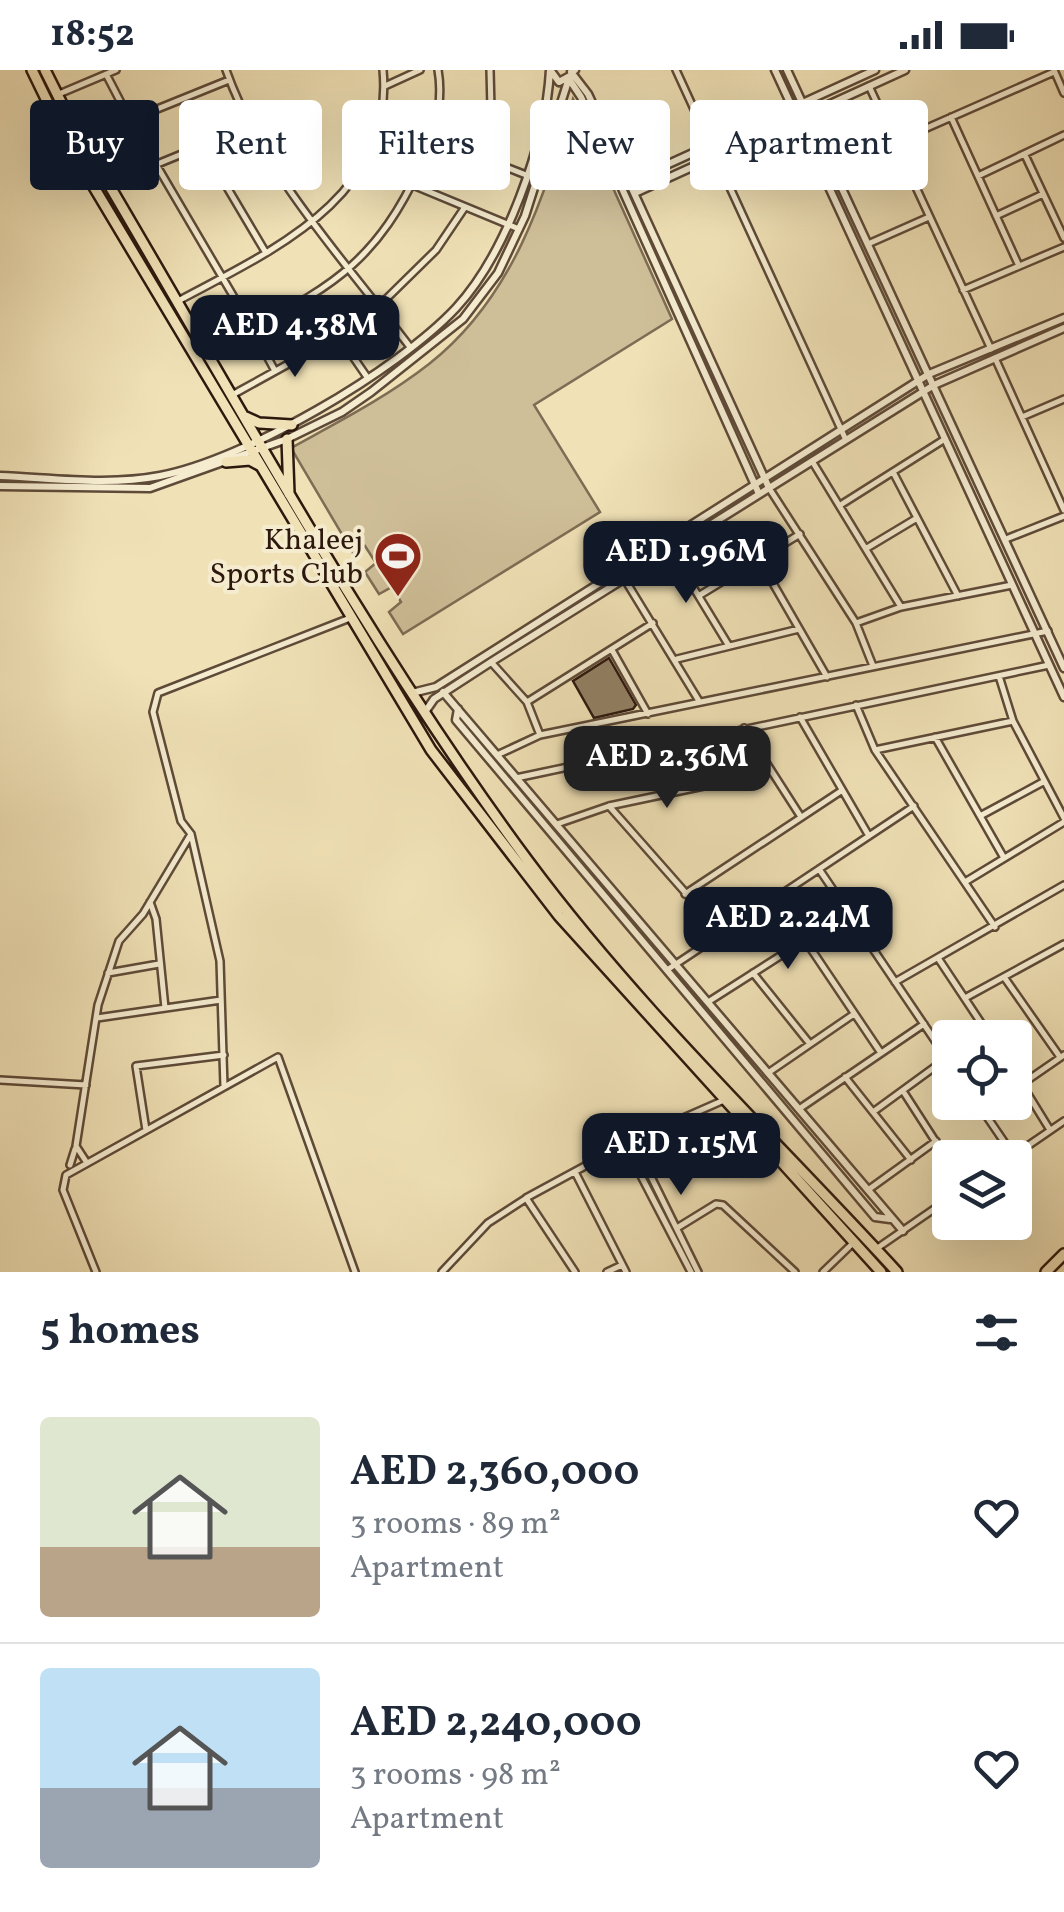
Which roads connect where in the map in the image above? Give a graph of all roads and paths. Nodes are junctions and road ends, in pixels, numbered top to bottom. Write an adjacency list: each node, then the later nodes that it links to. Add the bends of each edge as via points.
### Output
1 (32, 70): 96 (main road, via 66,142)
2 (45, 70): 22 (main road)
3 (116, 70): 17 (street)
4 (226, 70): 18 (street)
5 (383, 70): 19 (street)
6 (420, 70): 19 (street)
7 (438, 70): 26 (street)
8 (490, 70): 27 (street)
9 (550, 70): 16 (street, via 556,80); 43 (street)
10 (676, 70): 34 (street)
11 (775, 70): 29 (street)
12 (788, 70): 30 (street)
13 (875, 70): 31 (street)
14 (905, 70): 20 (street)
15 (1054, 71): 21 (street); 36 (street)
16 (572, 72): 28 (street); 62 (street); 94 (street)
17 (106, 74): 22 (street); 23 (street)
18 (229, 80): 24 (street); 35 (street)
19 (384, 86): 25 (street)
20 (870, 86): 32 (street); 33 (street)
21 (1064, 94)
22 (56, 95): 72 (main road)
23 (120, 100)
24 (238, 100)
25 (384, 100)
26 (439, 100)
27 (491, 100)
28 (591, 100)
29 (788, 100)
30 (801, 100)
31 (809, 100)
32 (839, 100)
33 (876, 100)
34 (690, 101)
35 (159, 108)
36 (951, 118): 37 (street); 44 (street)
37 (928, 128)
38 (1064, 135): 39 (street)
39 (1025, 156): 44 (street); 56 (street)
40 (690, 167): 55 (street)
41 (510, 169): 43 (street)
42 (159, 171): 69 (street)
43 (526, 175): 61 (street)
44 (978, 176): 58 (street)
45 (342, 189): 60 (street)
46 (228, 190): 66 (street)
47 (293, 190): 60 (street)
48 (409, 190): 68 (street, via 394,220)
49 (425, 190): 57 (street)
50 (633, 190): 55 (street)
51 (731, 190): 91 (street)
52 (831, 190): 83 (street)
53 (843, 190): 64 (street)
54 (917, 190): 59 (street)
55 (634, 193): 103 (street)
56 (1043, 194): 58 (street); 63 (street)
57 (466, 206): 61 (street); 73 (street, via 436,250)
58 (996, 216): 67 (street)
59 (930, 217): 64 (street); 70 (street)
60 (315, 222): 66 (street); 68 (street)
61 (507, 224): 62 (street); 78 (street, via 455,308)
62 (519, 229): 93 (street, via 498,273 463,319 342,412)
63 (1064, 238)
64 (868, 244): 81 (street)
65 (1064, 247): 67 (street)
66 (266, 253): 69 (street)
67 (1019, 266): 70 (street)
68 (350, 270): 71 (street); 73 (street)
69 (220, 278): 72 (street); 75 (street)
70 (963, 290): 79 (street)
71 (312, 298): 75 (street); 77 (street)
72 (178, 300): 86 (main road)
73 (379, 306): 78 (street)
74 (1064, 318): 79 (street)
75 (252, 328): 80 (street)
76 (1064, 328): 79 (street)
77 (339, 336): 80 (street); 82 (street)
78 (410, 347): 82 (street)
79 (992, 353): 81 (street); 84 (street); 89 (street)
80 (276, 371): 86 (street)
81 (929, 374): 83 (street); 84 (street)
82 (368, 378): 90 (street)
83 (918, 380): 85 (street); 91 (street)
84 (934, 384): 85 (street); 113 (street)
85 (924, 393): 92 (street); 95 (street)
86 (234, 394): 88 (main road)
87 (1064, 400): 89 (street)
88 (244, 416): 90 (main road); 96 (main road)
89 (1022, 418): 110 (street)
90 (292, 425): 96 (street)
91 (841, 428): 95 (street); 103 (street)
92 (945, 439): 101 (street); 119 (street)
93 (287, 440): 96 (street); 108 (main road)
94 (734, 441): 97 (street); 104 (street)
95 (844, 441): 98 (street)
96 (256, 446): 99 (street); 100 (main road); 102 (street, via 134,480); 108 (main road)
97 (724, 447)
98 (812, 461): 106 (street); 109 (street)
99 (226, 462): 100 (main road, via 250,460); 105 (street, via 150,488)
100 (263, 467): 123 (main road)
101 (893, 472): 109 (street); 111 (street)
102 (0, 476)
103 (762, 477): 104 (street); 106 (street)
104 (752, 483): 107 (street); 117 (street)
105 (0, 486)
106 (769, 488): 107 (street); 112 (street)
107 (759, 494): 115 (street)
108 (289, 496): 139 (main road)
109 (841, 504): 114 (street)
110 (1064, 513): 113 (street)
111 (917, 518): 114 (street); 121 (street)
112 (800, 534): 116 (street); 125 (street)
113 (1006, 539): 127 (street)
114 (866, 548): 122 (street)
115 (670, 549): 118 (street); 120 (street)
116 (759, 558): 120 (street); 126 (street)
117 (619, 570): 118 (street); 138 (street)
118 (625, 579): 124 (street); 132 (street)
119 (1012, 585): 121 (street); 128 (street)
120 (700, 594): 129 (street)
121 (958, 596): 122 (street)
122 (902, 607): 125 (street)
123 (353, 617): 165 (street, via 158,693 153,712 180,821); 207 (main road, via 431,750 560,916)
124 (654, 623): 130 (street); 131 (street)
125 (856, 623): 134 (street)
126 (799, 629): 129 (street); 137 (street)
127 (1048, 631): 128 (street); 135 (street)
128 (1034, 634): 133 (street); 134 (street)
129 (729, 646): 131 (street)
130 (612, 650): 143 (street); 147 (street)
131 (677, 659): 142 (street)
132 (491, 662): 140 (street); 143 (street)
133 (1050, 665): 136 (street); 141 (street)
134 (874, 667): 137 (street)
135 (1064, 668)
136 (999, 676): 144 (street); 149 (street)
137 (826, 677): 142 (street)
138 (436, 687): 139 (street); 140 (street)
139 (412, 694): 146 (main road)
140 (446, 694): 145 (street); 146 (street)
141 (1064, 697)
142 (699, 700): 147 (street)
143 (527, 702): 151 (street)
144 (856, 705): 148 (street); 153 (street)
145 (458, 709): 154 (street); 181 (street, via 456,720)
146 (424, 712): 231 (main road, via 562,905)
147 (648, 714): 151 (street)
148 (800, 716): 150 (street); 158 (street)
149 (1013, 721): 152 (street); 157 (street)
150 (744, 728): 155 (street); 156 (street)
151 (540, 735): 154 (street)
152 (935, 737): 153 (street); 162 (street)
153 (875, 750): 160 (street)
154 (497, 755): 156 (street)
155 (770, 772): 159 (street); 161 (street)
156 (516, 778): 164 (street)
157 (1044, 781): 162 (street); 163 (street)
158 (841, 791): 161 (street); 166 (street)
159 (609, 806): 164 (street); 171 (street)
160 (914, 806): 166 (street); 169 (street)
161 (802, 816): 171 (street)
162 (980, 816): 167 (street)
163 (1064, 820): 167 (street)
164 (557, 824): 180 (street)
165 (191, 834): 172 (street); 187 (street, via 220,961)
166 (869, 836): 168 (street)
167 (1004, 858): 169 (street)
168 (819, 868): 173 (street); 175 (street)
169 (965, 882): 174 (street)
170 (1064, 885): 174 (street)
171 (685, 894): 175 (street)
172 (150, 902): 179 (street); 182 (street, via 119,941)
173 (848, 912): 176 (street); 185 (street)
174 (995, 926): 178 (street)
175 (721, 933): 180 (street)
176 (805, 940): 183 (street); 190 (street)
177 (1064, 944): 184 (street)
178 (938, 958): 185 (street); 186 (street)
179 (159, 964): 182 (street); 189 (street)
180 (675, 964): 181 (street); 188 (street)
181 (667, 970): 227 (street, via 875,1217)
182 (108, 973): 191 (street)
183 (753, 973): 188 (street); 195 (street)
184 (1004, 977): 186 (street); 198 (street)
185 (895, 982): 193 (street)
186 (965, 998): 192 (street)
187 (221, 1000): 189 (street); 197 (street)
188 (708, 1002): 200 (street)
189 (165, 1008): 191 (street)
190 (854, 1014): 195 (street); 196 (street)
191 (97, 1018): 204 (street)
192 (979, 1020)
193 (924, 1024): 194 (street); 196 (street)
194 (932, 1036)
195 (810, 1044): 200 (street)
196 (881, 1053): 201 (street)
197 (224, 1055): 205 (street); 212 (street, via 136,1066)
198 (1062, 1056): 202 (street)
199 (932, 1071): 206 (street)
200 (768, 1072): 209 (street)
201 (845, 1077): 209 (street); 210 (street)
202 (1032, 1077)
203 (0, 1080): 204 (street)
204 (86, 1085): 219 (street)
205 (224, 1087): 212 (street); 235 (street, via 278,1057)
206 (902, 1090): 210 (street); 215 (street)
207 (724, 1100): 214 (street); 230 (main road)
208 (1032, 1100): 213 (street)
209 (799, 1109): 224 (street)
210 (873, 1112): 220 (street)
211 (1064, 1121): 213 (street)
212 (146, 1130): 221 (street)
213 (1050, 1130): 216 (street)
214 (633, 1140): 217 (street); 228 (street)
215 (935, 1140)
216 (1032, 1142)
217 (625, 1144): 223 (street); 240 (street)
218 (932, 1144): 220 (street)
219 (76, 1146): 221 (street); 222 (street)
220 (910, 1160): 224 (street)
221 (88, 1162): 234 (street, via 66,1175 62,1190)
222 (70, 1166)
223 (574, 1171): 225 (street); 233 (street)
224 (868, 1190): 227 (street)
225 (526, 1198): 236 (street, via 488,1222); 237 (street)
226 (932, 1211): 229 (street)
227 (891, 1219): 229 (street)
228 (677, 1228): 240 (street); 241 (street, via 723,1205)
229 (903, 1231): 231 (street)
230 (853, 1242): 242 (street); 243 (main road)
231 (876, 1249): 244 (main road)
232 (1064, 1254): 245 (main road)
233 (622, 1264): 238 (street); 239 (street)
234 (96, 1272)
235 (355, 1272)
236 (442, 1272)
237 (575, 1272)
238 (607, 1272)
239 (626, 1272)
240 (695, 1272)
241 (795, 1272)
242 (823, 1272)
243 (881, 1272)
244 (897, 1272)
245 (1046, 1272)

